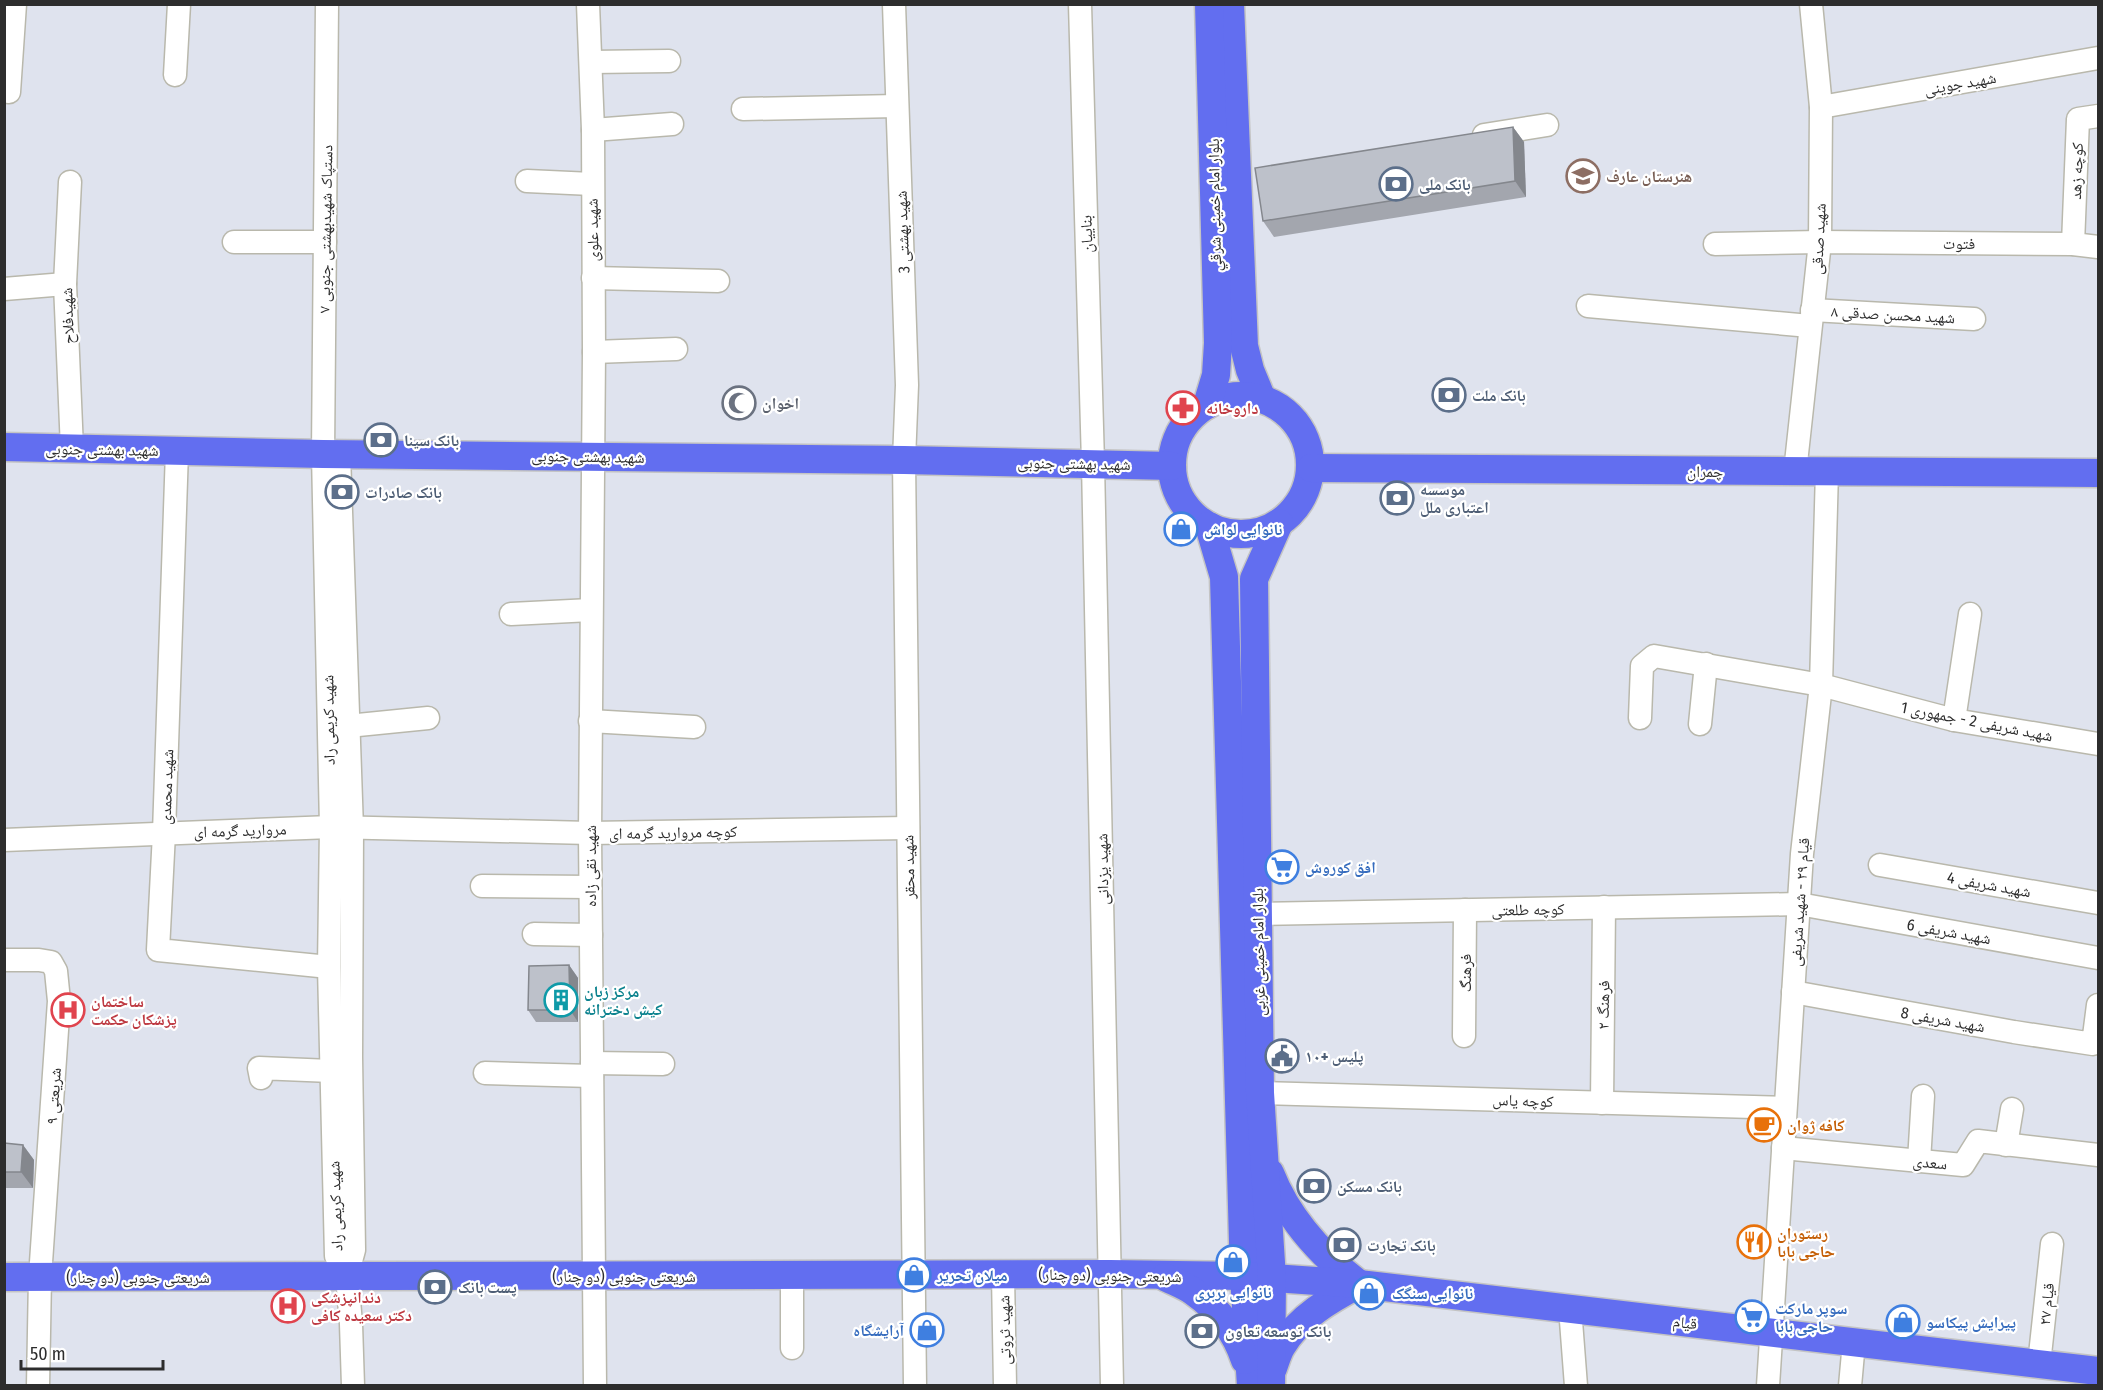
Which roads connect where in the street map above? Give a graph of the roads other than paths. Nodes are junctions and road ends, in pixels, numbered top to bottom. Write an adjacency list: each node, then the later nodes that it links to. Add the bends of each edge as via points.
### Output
1 (15, 4): 14 (street)
2 (179, 4): 13 (street)
3 (327, 4): 27 (street, دستپاک شهیدبهشتی جنوبی ۷)
4 (588, 4): 12 (street, شهید علوی)
5 (894, 4): 15 (street, شهید بهشتی 3)
6 (1080, 4): 49 (street, بناییان)
7 (1209, 4): 42 (main road, بلوار امام خمینی شرقي, via 1218,344 1216,375)
8 (1230, 4): 41 (main road, بلوار امام خمینی شرقي, via 1246,173 1244,345)
9 (1811, 4): 16 (street, شهید صدقی)
10 (2098, 58): 16 (street, شهید جوینی)
11 (669, 61): 12 (street)
12 (591, 62): 21 (street, شهید علوی)
13 (175, 75)
14 (9, 92)
15 (897, 106): 17 (street); 48 (street, شهید بهشتی 3, via 907,385)
16 (1821, 107): 28 (street, شهید صدقی)
17 (743, 109)
18 (2098, 116): 30 (street, کوچه زهد, via 2078,118)
19 (672, 124): 21 (street)
20 (1547, 125): 22 (street)
21 (593, 130): 25 (street, شهید علوی)
22 (1464, 139)
23 (527, 181): 25 (street)
24 (70, 182): 34 (street, شهیدفلاح)
25 (592, 184): 32 (street, شهید علوی)
26 (234, 242): 27 (street)
27 (325, 242): 46 (street, دستپاک شهیدبهشتی جنوبی ۷)
28 (1820, 242): 29 (street, فتوت); 30 (street, فتوت); 37 (street, شهید صدقی)
29 (1715, 244)
30 (2073, 244): 31 (street, فتوت)
31 (2098, 247)
32 (593, 278): 33 (street); 40 (street, شهید علوی)
33 (718, 281)
34 (65, 284): 35 (street); 44 (street, شهیدفلاح)
35 (4, 289)
36 (1588, 306): 37 (street, شهید محسن صدقی ۸)
37 (1811, 318): 38 (street, شهید محسن صدقی ۸); 53 (street, شهید صدقی)
38 (1974, 319)
39 (676, 349): 40 (street)
40 (594, 352): 47 (street, شهید علوی)
41 (1262, 399): 42 (main road, via 1243,396); 51 (main road, via 1282,409 1298,425 1308,446)
42 (1207, 405): 50 (main road, via 1181,430)
43 (4, 447): 44 (main road, شهید بهشتی جنوبی)
44 (72, 449): 45 (main road, شهید بهشتی جنوبی)
45 (177, 451): 46 (main road, شهید بهشتی جنوبی); 72 (street, شهید محمدی)
46 (331, 454): 47 (main road, شهید بهشتی جنوبی); 67 (street, شهید کریمی راد); 70 (street, شهید کریمی راد)
47 (592, 456): 48 (main road, شهید بهشتی جنوبی); 57 (street, شهید نقی زاده)
48 (904, 460): 49 (main road, شهید بهشتی جنوبی); 71 (street, شهید محقر)
49 (1093, 464): 50 (main road, شهید بهشتی جنوبی); 107 (street, شهید یزدانی)
50 (1172, 466): 56 (main road, via 1183,501)
51 (1311, 468): 53 (main road, چمران); 55 (main road, via 1301,500)
52 (1827, 471): 53 (main road, چمران); 54 (main road, چمران); 61 (street, قیام ۲۹ - شهید شریفی)
53 (1795, 472)
54 (2098, 473)
55 (1279, 524): 56 (main road, via 1244,534); 82 (main road, بلوار امام خمینی غربی, via 1254,579)
56 (1209, 526): 116 (main road, بلوار امام خمینی غربی, via 1224,577)
57 (591, 610): 58 (street); 65 (street, شهید نقی زاده)
58 (511, 614)
59 (1970, 614): 64 (street)
60 (1706, 664): 61 (street, شهید شریفی 2 - جمهوری 1); 63 (street, شهید شریفی 2 - جمهوری 1, via 1653,656 1642,666); 66 (street)
61 (1821, 685): 64 (street, شهید شریفی 2 - جمهوری 1); 79 (street, قیام ۲۹ - شهید شریفی)
62 (428, 718): 67 (street)
63 (1640, 718)
64 (1954, 720): 69 (street, شهید شریفی 2 - جمهوری 1)
65 (590, 721): 68 (street); 73 (street, شهید نقی زاده)
66 (1700, 724)
67 (348, 726): 70 (street, شهید کریمی راد)
68 (694, 727)
69 (2098, 744)
70 (341, 828): 72 (street, مروارید گرمه ای); 73 (street, کوچه مروارید گرمه ای); 87 (street, شهید کریمی راد); 111 (street, شهید کریمی راد, via 354,1250)
71 (908, 828): 73 (street, کوچه مروارید گرمه ای); 109 (street, شهید محقر)
72 (164, 833): 74 (street, مروارید گرمه ای); 87 (street, شهید محمدی, via 158,950)
73 (590, 833): 77 (street, شهید نقی زاده)
74 (4, 840)
75 (1880, 865): 78 (street, شهید شریفی 4)
76 (482, 886): 77 (street)
77 (590, 887): 84 (street, شهید نقی زاده)
78 (2098, 903)
79 (1798, 904): 80 (street, کوچه طلعتی); 85 (street, شهید شریفی 6); 88 (street, قیام ۲۹ - شهید شریفی)
80 (1604, 908): 81 (street, کوچه طلعتی); 98 (street, فرهنگ ۲)
81 (1465, 910): 82 (street, کوچه طلعتی); 90 (street, فرهنگ)
82 (1257, 914): 96 (main road, بلوار امام خمینی غربی)
83 (534, 934): 84 (street)
84 (591, 935): 92 (street, شهید نقی زاده)
85 (2098, 958)
86 (4, 960): 115 (street, شریعتی ۹, via 51,962 56,970 59,1001)
87 (330, 967): 93 (street, شهید کریمی راد)
88 (1793, 992): 89 (street, شهید شریفی 8, via 2093,1044); 99 (street, قیام ۲۹ - شهید شریفی)
89 (2098, 1005)
90 (1464, 1036)
91 (663, 1064): 92 (street)
92 (592, 1070): 94 (street); 112 (street, شهید نقی زاده)
93 (331, 1071): 95 (street, via 259,1068); 111 (street, شهید کریمی راد, via 336,1256)
94 (485, 1073)
95 (261, 1078)
96 (1260, 1093): 98 (street, کوچه یاس); 104 (main road, بلوار امام خمینی غربی)
97 (1923, 1096): 105 (street)
98 (1602, 1103): 99 (street, کوچه یاس)
99 (1785, 1108): 102 (street, قیام ۲۹ - شهید شریفی)
100 (2012, 1109): 101 (street)
101 (2006, 1145): 103 (street, سعدی); 105 (street, سعدی, via 1977,1141 1964,1165)
102 (1783, 1148): 105 (street, سعدی); 119 (street, قیام ۲۹ - شهید شریفی)
103 (2098, 1155)
104 (1264, 1156): 116 (main road, بلوار امام خمینی غربی); 117 (main road, via 1291,1215 1311,1241)
105 (1919, 1161)
106 (2052, 1244): 122 (street, قیام ۲۷)
107 (1110, 1274): 110 (main road, شریعتی جنوبی (دو چنار)); 113 (main road, شریعتی جنوبی (دو چنار)); 130 (street, شهید یزدانی)
108 (792, 1275): 109 (main road, شریعتی جنوبی (دو چنار)); 112 (main road, شریعتی جنوبی (دو چنار)); 121 (street)
109 (914, 1275): 110 (main road, شریعتی جنوبی (دو چنار)); 128 (street, شهید محقر)
110 (1003, 1275): 129 (street, شهید ثروتی)
111 (347, 1276): 112 (main road, شریعتی جنوبی (دو چنار)); 115 (main road, شریعتی جنوبی (دو چنار)); 126 (street)
112 (594, 1276): 127 (street, شهید نقی زاده)
113 (1164, 1276): 116 (main road, شریعتی جنوبی (دو چنار)); 124 (main road, via 1194,1292 1220,1315)
114 (4, 1277): 115 (main road, شریعتی جنوبی (دو چنار))
115 (40, 1277): 125 (street)
116 (1258, 1277): 117 (main road, قیام); 124 (main road, بلوار امام خمینی غربی)
117 (1359, 1284): 118 (main road, قیام); 124 (main road, via 1305,1320)
118 (1570, 1308): 119 (main road, قیام); 131 (street)
119 (1771, 1332): 120 (main road, قیام); 132 (street, قیام ۲۹ - شهید شریفی)
120 (1854, 1342): 122 (main road, قیام); 133 (street)
121 (792, 1347)
122 (2039, 1364): 123 (main road, قیام)
123 (2098, 1371)
124 (1261, 1380)
125 (38, 1386)
126 (353, 1386)
127 (594, 1386)
128 (915, 1386)
129 (1005, 1386)
130 (1112, 1386)
131 (1576, 1386)
132 (1768, 1386)
133 (1850, 1386)

